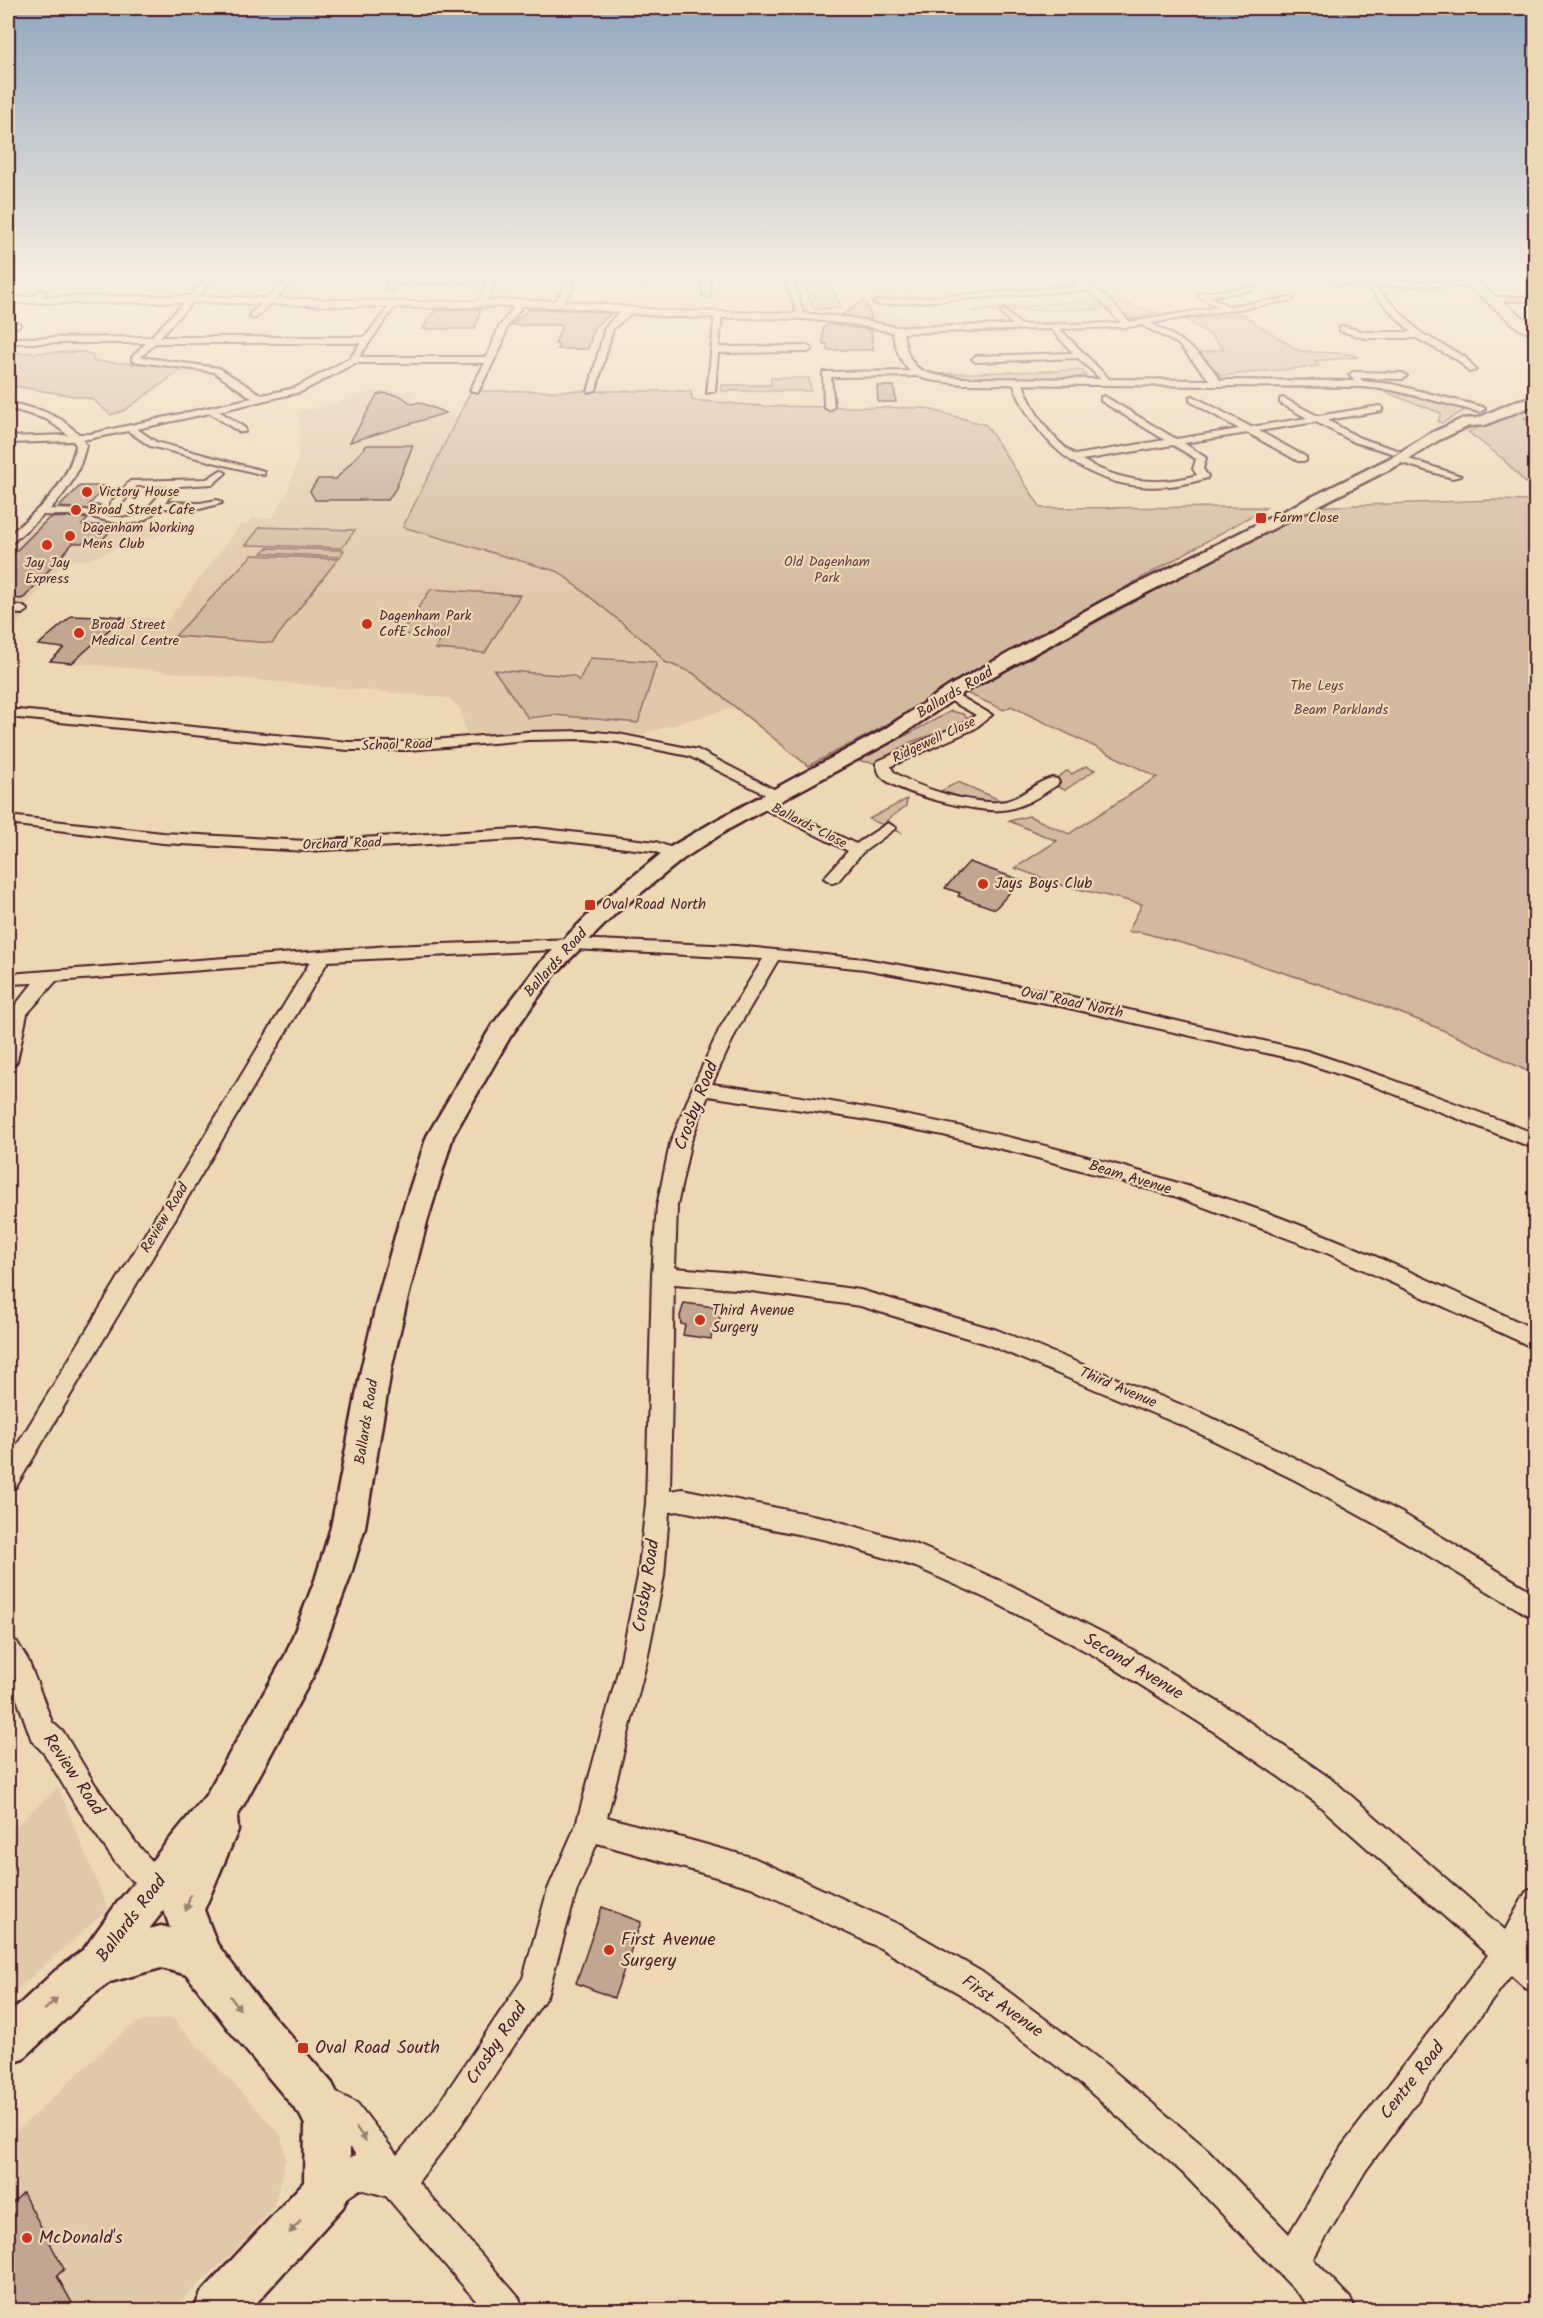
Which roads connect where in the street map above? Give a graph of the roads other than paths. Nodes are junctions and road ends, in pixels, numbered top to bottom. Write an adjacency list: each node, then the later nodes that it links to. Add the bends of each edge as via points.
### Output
1 (238, 384): 13 (street)
2 (308, 384): 13 (street)
3 (478, 384): 10 (street)
4 (593, 384): 11 (street)
5 (711, 384): 12 (street)
6 (827, 384): 19 (street)
7 (1018, 384): 33 (street, via 1024,402 1041,428)
8 (1363, 384): 21 (street, via 1392,387)
9 (1525, 389): 21 (main road, Ballards Road)
10 (475, 390)
11 (591, 390)
12 (710, 391)
13 (261, 399): 23 (street)
14 (1104, 399): 31 (street)
15 (1193, 399): 28 (street)
16 (1536, 400): 22 (main road, Ballards Road)
17 (1283, 401): 24 (street)
18 (8, 405): 29 (street, via 55,419)
19 (829, 407)
20 (1378, 409): 24 (street)
21 (1479, 409): 22 (main road, Ballards Road); 25 (main road, Ballards Road, via 1464,418)
22 (1508, 409): 25 (main road, Ballards Road, via 1480,422)
23 (212, 410): 26 (street); 27 (street)
24 (1317, 419): 28 (street); 32 (street)
25 (1467, 422): 32 (main road, Ballards Road)
26 (129, 428): 29 (street); 36 (street, via 153,444)
27 (242, 430)
28 (1247, 430): 31 (street); 34 (street)
29 (77, 439): 30 (street); 42 (street, via 81,445 73,473)
30 (8, 440)
31 (1175, 441): 33 (street); 33 (street, via 1201,458 1198,470 1203,476 1174,484 1132,483 1105,476)
32 (1397, 455): 37 (street); 46 (main road, Ballards Road)
33 (1074, 458)
34 (1302, 459)
35 (221, 473): 38 (street, via 209,482)
36 (260, 473)
37 (1456, 476)
38 (176, 483): 40 (street); 41 (street, via 134,483)
39 (217, 503): 40 (street)
40 (156, 505): 42 (street, via 146,516 130,521 86,513)
41 (114, 506)
42 (40, 512): 43 (street)
43 (8, 541)
44 (8, 609): 45 (street)
45 (22, 610)
46 (949, 694): 48 (street, Ridgewell Close, via 985,715 884,764 886,773 898,782 932,794 980,805 1020,802); 49 (main road, Ballards Road, via 890,735)
47 (8, 713): 49 (street, School Road, via 348,746 528,736 618,738 693,753)
48 (1052, 782)
49 (768, 798): 52 (street, Ballards Close); 53 (main road, Ballards Road)
50 (8, 820): 53 (street, Orchard Road, via 163,838 307,846 536,833 656,847)
51 (888, 828): 52 (street, Ballards Close)
52 (857, 850): 54 (street, Ballards Close)
53 (675, 854): 55 (main road, Ballards Road, via 608,908)
54 (831, 878)
55 (573, 944): 56 (street, Oval Road North); 57 (street, Oval Road North); 70 (main road, Ballards Road, via 542,975 500,1033 440,1136 375,1370 348,1527 332,1580 300,1664)
56 (774, 954): 62 (street, Crosby Road, via 729,1029); 63 (street, Oval Road North, via 972,981 1301,1055)
57 (322, 956): 58 (street, Oval Road North); 66 (street, Review Road)
58 (52, 975): 59 (street, Oval Road North); 60 (street)
59 (8, 980)
60 (13, 1010): 61 (street)
61 (8, 1061)
62 (701, 1089): 64 (street, Crosby Road, via 680,1144 667,1206); 65 (street, Beam Avenue, via 811,1104 975,1135 1154,1184 1334,1247)
63 (1536, 1142)
64 (663, 1275): 67 (street, Crosby Road); 68 (street, Third Avenue, via 860,1298 989,1336 1196,1421 1303,1473 1393,1521)
65 (1536, 1341)
66 (8, 1480)
67 (658, 1503): 71 (street, Crosby Road, via 651,1576 633,1664); 74 (street, Second Avenue, via 682,1500 827,1528 920,1557 1003,1594 1104,1647 1324,1791)
68 (1536, 1608)
69 (8, 1651): 72 (street, Review Road, via 19,1669 42,1731 54,1743 126,1853 141,1870)
70 (220, 1809): 72 (main road, Ballards Road); 75 (main road, Ballards Road, one-way to 75, via 218,1830 184,1910)
71 (590, 1827): 80 (street, Crosby Road, via 563,1889 536,1985 444,2123); 82 (street, First Avenue, via 754,1873 891,1937 971,1983 1093,2074 1195,2161)
72 (161, 1881): 76 (main road, Ballards Road)
73 (1536, 1902): 74 (street, Centre Road)
74 (1509, 1952): 77 (street, Second Avenue); 82 (street, Centre Road, via 1354,2158)
75 (200, 1957): 76 (main road, via 160,1947); 79 (main road, one-way to 79)
76 (99, 1965): 78 (main road, Ballards Road, one-way to 76, via 70,1986)
77 (1536, 1977)
78 (8, 2044)
79 (316, 2100): 80 (street, one-way to 80, via 346,2114); 81 (main road, via 328,2123)
80 (396, 2182): 81 (street, via 356,2171); 84 (street)
81 (327, 2191): 83 (main road, one-way to 83)
82 (1292, 2261): 85 (street, First Avenue)
83 (218, 2310)
84 (507, 2310)
85 (1338, 2310)

